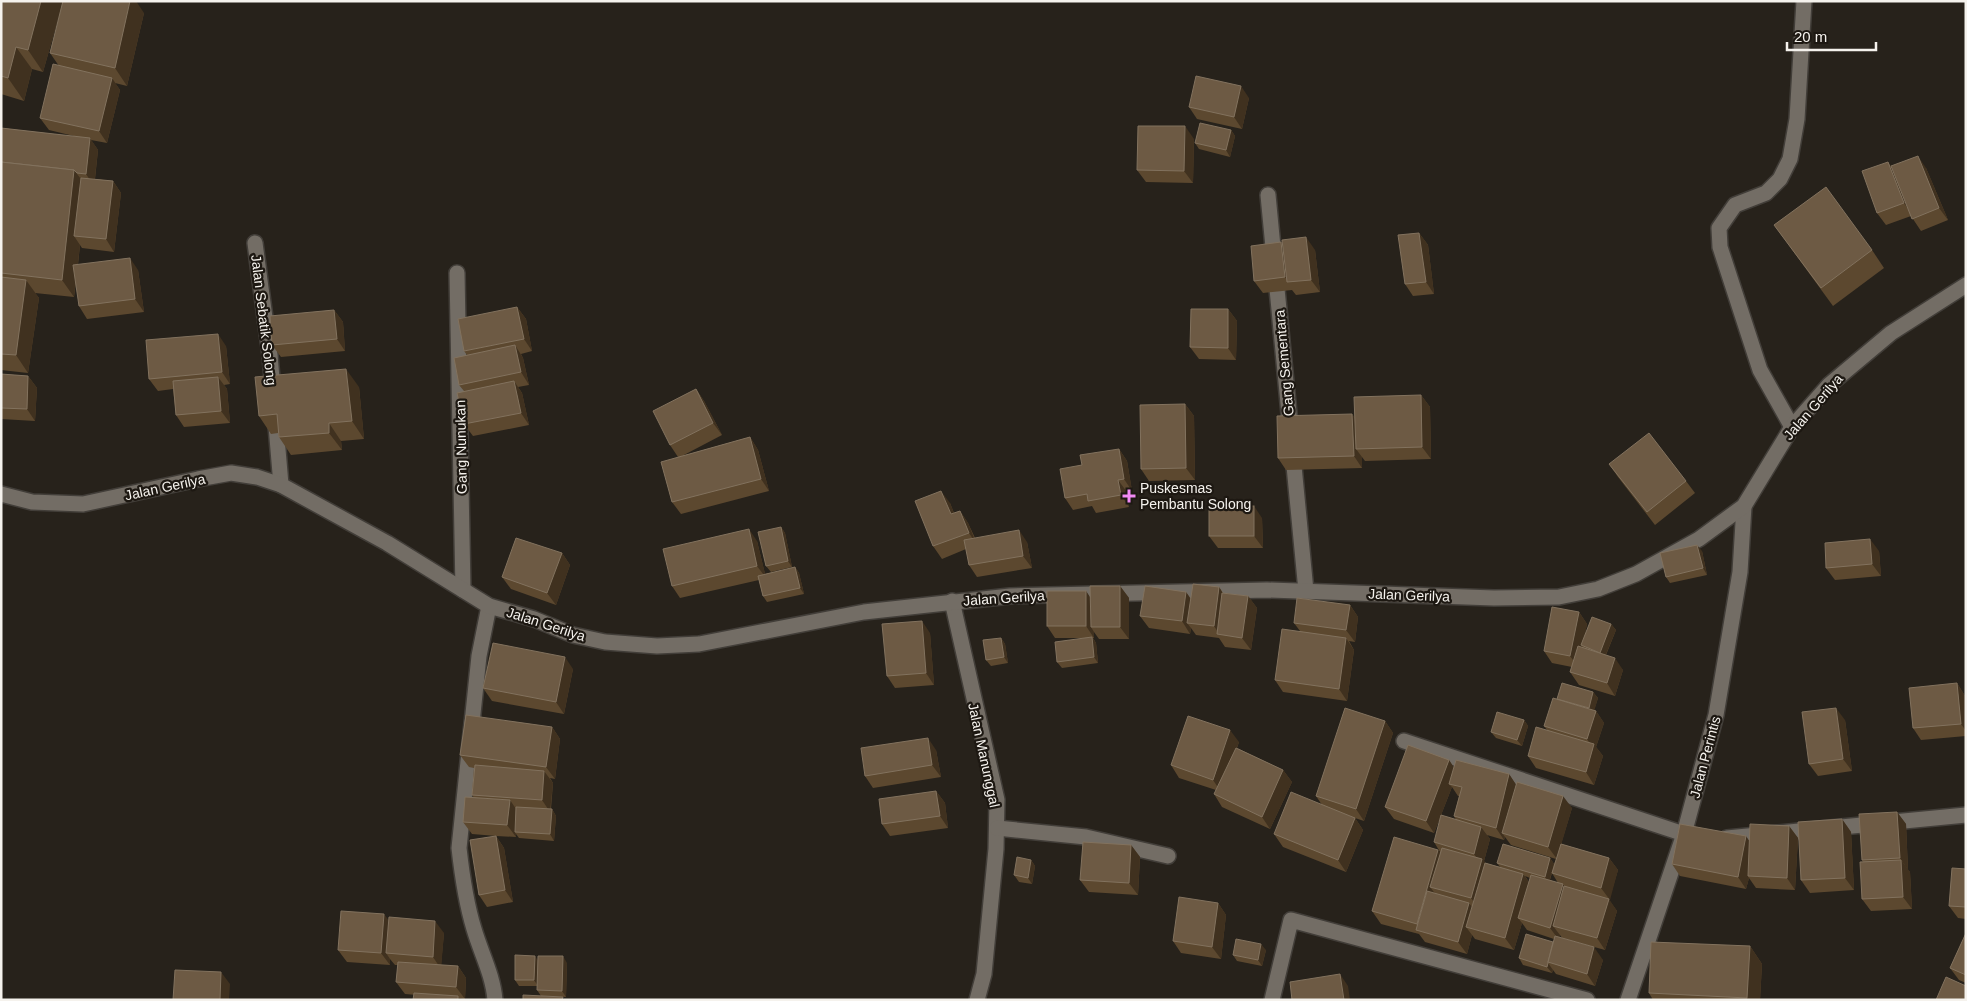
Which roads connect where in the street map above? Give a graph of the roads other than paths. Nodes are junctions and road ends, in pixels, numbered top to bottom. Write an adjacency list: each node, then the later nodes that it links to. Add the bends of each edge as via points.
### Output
1 (1804, 1): 6 (street, via 1797,120 1790,159 1780,179 1766,193 1736,205 1719,228 1720,247 1760,370)
2 (1268, 195): 11 (street, Gang Sementara)
3 (255, 243): 7 (street, Jalan Sebatik Solong, via 270,355)
4 (457, 273): 10 (street, Gang Nunukan)
5 (1966, 286): 6 (street, Jalan Gerilya, via 1891,333 1856,361 1829,385)
6 (1792, 427): 9 (street, Jalan Gerilya)
7 (281, 486): 8 (street, Jalan Gerilya, via 257,477 231,473 82,504 32,502); 10 (street, Jalan Gerilya, via 387,543)
8 (1, 494)
9 (1744, 506): 11 (street, Jalan Gerilya, via 1700,539 1636,574 1598,589 1559,597 1494,598); 17 (street, Jalan Perintis, via 1740,572 1716,715)
10 (463, 590): 13 (street, Jalan Gerilya)
11 (1306, 591): 12 (street, Jalan Gerilya, via 1010,596)
12 (952, 602): 13 (street, Jalan Gerilya, via 864,612 699,644 657,646 605,642 573,635); 16 (street, Jalan Manunggal, via 997,800)
13 (489, 606): 19 (street, via 478,656 459,848 473,928 494,983)
14 (1404, 741): 17 (street)
15 (1966, 815): 17 (street, via 1740,838)
16 (997, 828): 18 (street, via 1086,837); 20 (street, Jalan Manunggal, via 984,974)
17 (1684, 834): 23 (street, Jalan Perintis)
18 (1168, 856)
19 (496, 1000)
20 (977, 1000)
21 (1272, 1000): 22 (street, via 1290,920)
22 (1587, 1000)
23 (1628, 1000)

